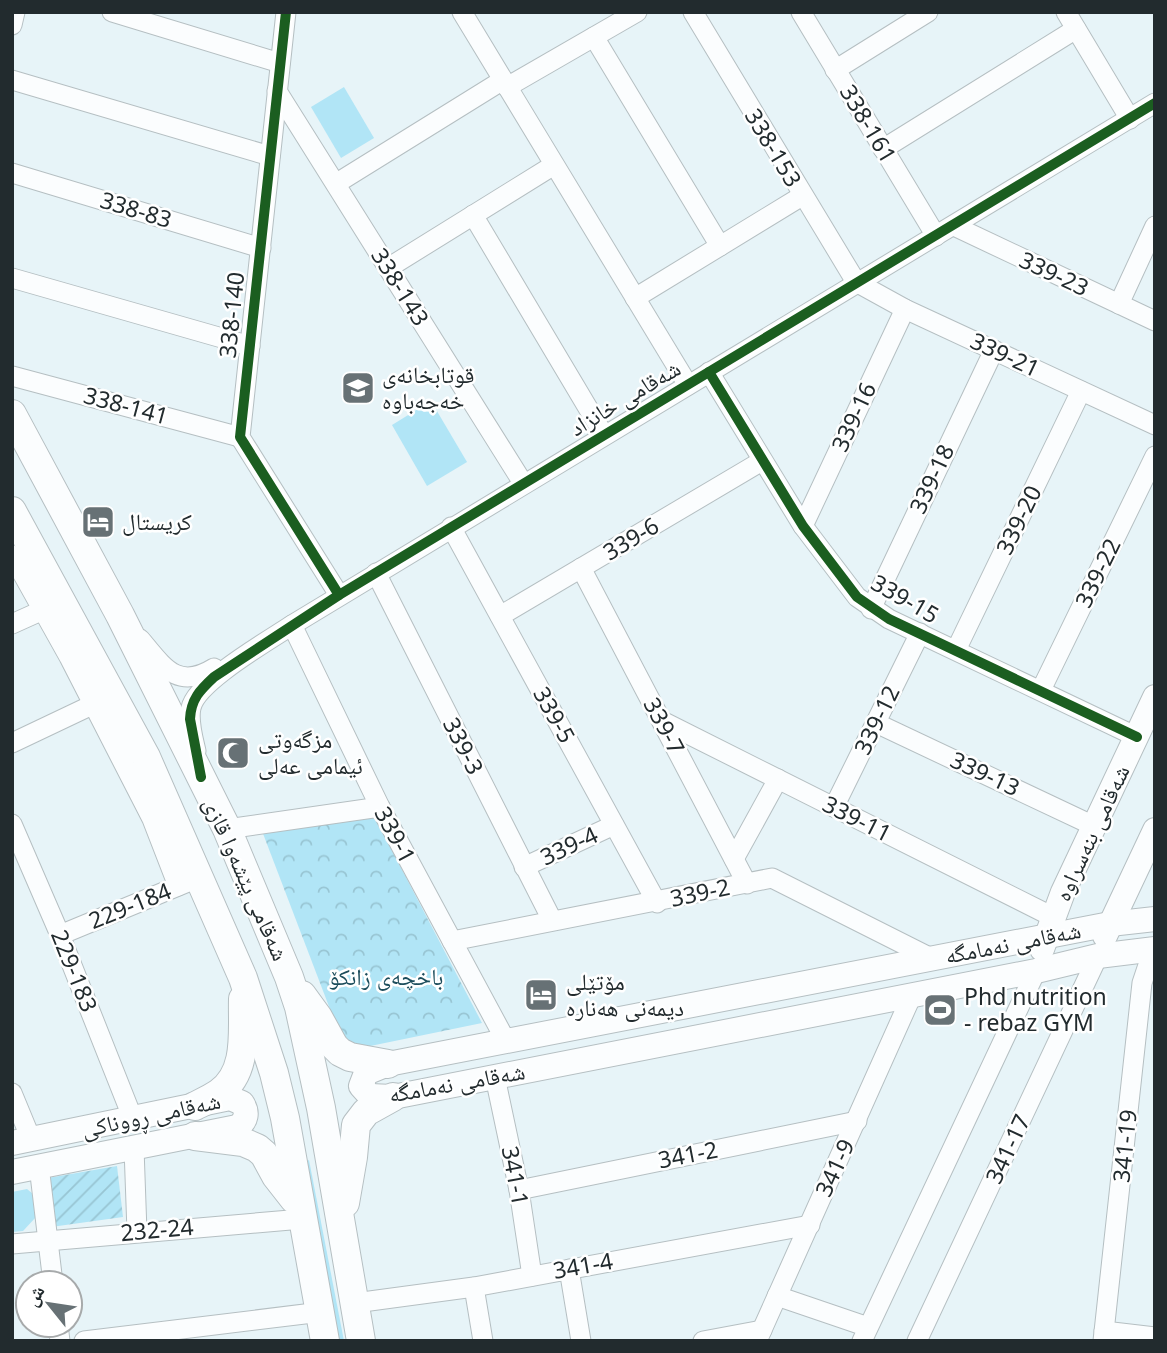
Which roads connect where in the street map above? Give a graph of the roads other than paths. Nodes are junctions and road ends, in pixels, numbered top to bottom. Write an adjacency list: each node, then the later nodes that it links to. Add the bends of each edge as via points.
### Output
1 (15, 12): 10 (street)
2 (112, 12): 12 (street)
3 (286, 12): 12 (street, 338-140)
4 (462, 12): 15 (street)
5 (637, 12): 11 (street)
6 (693, 12): 24 (street, 338-153)
7 (801, 12): 13 (street, 338-161)
8 (928, 12): 13 (street)
9 (1071, 21): 18 (street); 19 (street)
10 (12, 24)
11 (594, 37): 15 (street); 29 (street)
12 (281, 63): 16 (street, 338-140)
13 (835, 70): 19 (street, 338-161)
14 (12, 80): 20 (street)
15 (505, 84): 21 (street); 23 (street)
16 (277, 90): 20 (street, 338-140); 23 (street, 338-143)
17 (1153, 107): 18 (street, شەقامی خانزاد)
18 (1130, 119): 26 (street, شەقامی خانزاد)
19 (883, 149): 28 (street, 338-161)
20 (270, 156): 30 (street, 338-140)
21 (554, 165): 25 (street); 34 (street)
22 (12, 173): 30 (street, 338-83)
23 (337, 183): 31 (street, 338-143)
24 (802, 196): 29 (street); 33 (street, 338-153)
25 (473, 215): 31 (street); 46 (street)
26 (954, 226): 28 (street, شەقامی خانزاد); 35 (street, 339-23)
27 (1155, 226): 35 (street)
28 (936, 236): 33 (street, شەقامی خانزاد)
29 (720, 246): 34 (street)
30 (261, 248): 38 (street, 338-140)
31 (388, 268): 50 (street, 338-143)
32 (12, 278): 38 (street)
33 (856, 282): 36 (street, 339-21); 40 (street, شەقامی خانزاد)
34 (635, 298): 42 (street)
35 (1119, 304): 37 (street, 339-23)
36 (905, 309): 39 (street, 339-21); 52 (street, 339-16)
37 (1155, 321)
38 (250, 346): 47 (street, 338-140)
39 (994, 350): 43 (street, 339-21); 59 (street, 339-18)
40 (709, 372): 42 (street, شەقامی خانزاد); 49 (street, 339-15)
41 (12, 376): 47 (street, 338-141)
42 (688, 385): 46 (street, شەقامی خانزاد)
43 (1081, 391): 45 (street, 339-21); 66 (street, 339-20)
44 (12, 414): 61 (highway, شەقامی پێشەوا قازی)
45 (1155, 425)
46 (604, 435): 50 (street, شەقامی خانزاد)
47 (240, 437): 58 (street)
48 (1155, 456): 68 (street, 339-22)
49 (762, 461): 52 (street, 339-15); 55 (street, 339-6)
50 (523, 483): 53 (street, شەقامی خانزاد)
51 (12, 511): 67 (highway, شەقامی پێشەوا قازی)
52 (803, 526): 59 (street, 339-15)
53 (451, 527): 56 (street, شەقامی خانزاد); 62 (street, 339-5)
54 (12, 555): 57 (street)
55 (581, 568): 62 (street, 339-6); 71 (street, 339-7)
56 (376, 573): 58 (street, شەقامی خانزاد); 86 (street, 339-3)
57 (20, 584): 60 (street)
58 (339, 595): 64 (street, شەقامی خانزاد)
59 (871, 609): 65 (street, 339-15)
60 (43, 610): 63 (street); 67 (street)
61 (120, 615): 64 (street, شەقامی خانزاد, via 160,661 183,678 204,674); 75 (highway, شەقامی پێشەوا قازی)
62 (500, 616): 80 (street, 339-5)
63 (12, 624)
64 (292, 625): 75 (street, شەقامی خانزاد, via 197,693 190,719); 77 (street, 339-1)
65 (920, 633): 66 (street, 339-15); 72 (street, 339-12)
66 (956, 650): 68 (street, 339-15)
67 (78, 652): 70 (street); 87 (highway, شەقامی پێشەوا قازی, via 146,757)
68 (1041, 690): 73 (street, 339-15)
69 (1155, 698): 73 (main road, شەقامی بنەسراوە)
70 (92, 705): 74 (street); 87 (street)
71 (662, 721): 76 (street, 339-11); 85 (street, 339-7)
72 (876, 723): 78 (street, 339-12); 81 (street, 339-13)
73 (1137, 737): 81 (main road, شەقامی بنەسراوە)
74 (12, 743)
75 (201, 778): 82 (highway, شەقامی پێشەوا قازی)
76 (778, 779): 78 (street, 339-11); 85 (street)
77 (380, 807): 82 (street); 95 (street, 339-1)
78 (834, 807): 93 (street, 339-11)
79 (12, 824): 84 (street, 229-183)
80 (614, 825): 86 (street, 339-4); 89 (street, 339-5)
81 (1094, 826): 93 (main road, شەقامی بنەسراوە)
82 (227, 829): 101 (highway, شەقامی پێشەوا قازی)
83 (1155, 830): 92 (main road)
84 (18, 854): 94 (street, 229-183)
85 (734, 859): 88 (street, 339-7)
86 (524, 867): 91 (street, 339-3)
87 (189, 882): 94 (street, 229-184); 102 (highway, شەقامی پێشەوا قازی)
88 (747, 884): 89 (street, 339-2); 99 (street, 339-2, via 772,878)
89 (657, 902): 91 (street, 339-2)
90 (1155, 919): 92 (main road, شەقامی نەمامگە)
91 (552, 920): 95 (street, 339-2)
92 (1110, 924): 93 (main road, شەقامی نەمامگە); 98 (main road)
93 (1049, 927): 99 (main road, شەقامی نەمامگە); 100 (main road, شەقامی بنەسراوە)
94 (60, 935): 111 (street, 229-183)
95 (452, 941): 104 (street, 339-1)
96 (1155, 949): 98 (main road, شەقامی نەمامگە)
97 (1155, 955): 105 (street, 341-19, via 1142,983)
98 (1098, 956): 100 (main road, شەقامی نەمامگە); 142 (street, 341-17)
99 (933, 959): 104 (main road, شەقامی نەمامگە)
100 (1036, 971): 103 (main road, شەقامی نەمامگە); 132 (street)
101 (289, 977): 106 (highway, via 337,1050); 120 (highway, شەقامی پێشەوا قازی, via 311,1059)
102 (243, 978): 110 (highway, via 239,1067 219,1093); 119 (highway, شەقامی پێشەوا قازی, via 274,1073)
103 (912, 995): 107 (main road, شەقامی نەمامگە); 112 (street, 341-9)
104 (506, 1041): 106 (main road, شەقامی نەمامگە)
105 (1145, 1046): 134 (street, 341-19)
106 (388, 1064): 109 (main road, شەقامی نەمامگە, via 366,1073 361,1084 370,1096)
107 (495, 1077): 109 (main road, شەقامی نەمامگە); 118 (street, 341-1)
108 (12, 1093): 114 (street)
109 (393, 1097): 120 (highway, via 366,1112 356,1125)
110 (195, 1106): 111 (main road, شەقامی ڕووناکی); 113 (main road, شەقامی ڕووناکی, via 230,1098 240,1101 246,1113 237,1128)
111 (133, 1119): 114 (main road, شەقامی ڕووناکی)
112 (857, 1121): 118 (street, 341-2); 121 (street, 341-9)
113 (195, 1136): 115 (main road, شەقامی ڕووناکی); 119 (highway, via 257,1148)
114 (22, 1141)
115 (134, 1148): 116 (main road, شەقامی ڕووناکی); 122 (street)
116 (39, 1166): 117 (main road, شەقامی ڕووناکی); 123 (street)
117 (12, 1172)
118 (519, 1190): 127 (street, 341-1)
119 (301, 1212): 122 (street, 232-24); 131 (highway, شەقامی پێشەوا قازی)
120 (341, 1220): 130 (highway, شەقامی پێشەوا قازی)
121 (810, 1225): 126 (street, 341-4); 129 (street, 341-9)
122 (137, 1232): 123 (street, 232-24)
123 (48, 1239): 124 (street, 232-24); 125 (street)
124 (12, 1244)
125 (51, 1269)
126 (569, 1269): 127 (street, 341-4); 140 (street)
127 (532, 1276): 128 (street, 341-4)
128 (474, 1287): 130 (street, 341-4); 139 (street)
129 (777, 1296): 132 (street); 133 (street, 341-9)
130 (355, 1303): 138 (highway, شەقامی پێشەوا قازی)
131 (321, 1312): 136 (street); 137 (highway, شەقامی پێشەوا قازی)
132 (865, 1334)
133 (759, 1335): 141 (street)
134 (1103, 1336): 135 (street)
135 (1155, 1337)
136 (84, 1341)
137 (325, 1341)
138 (361, 1341)
139 (483, 1341)
140 (581, 1341)
141 (703, 1341)
142 (917, 1341)

